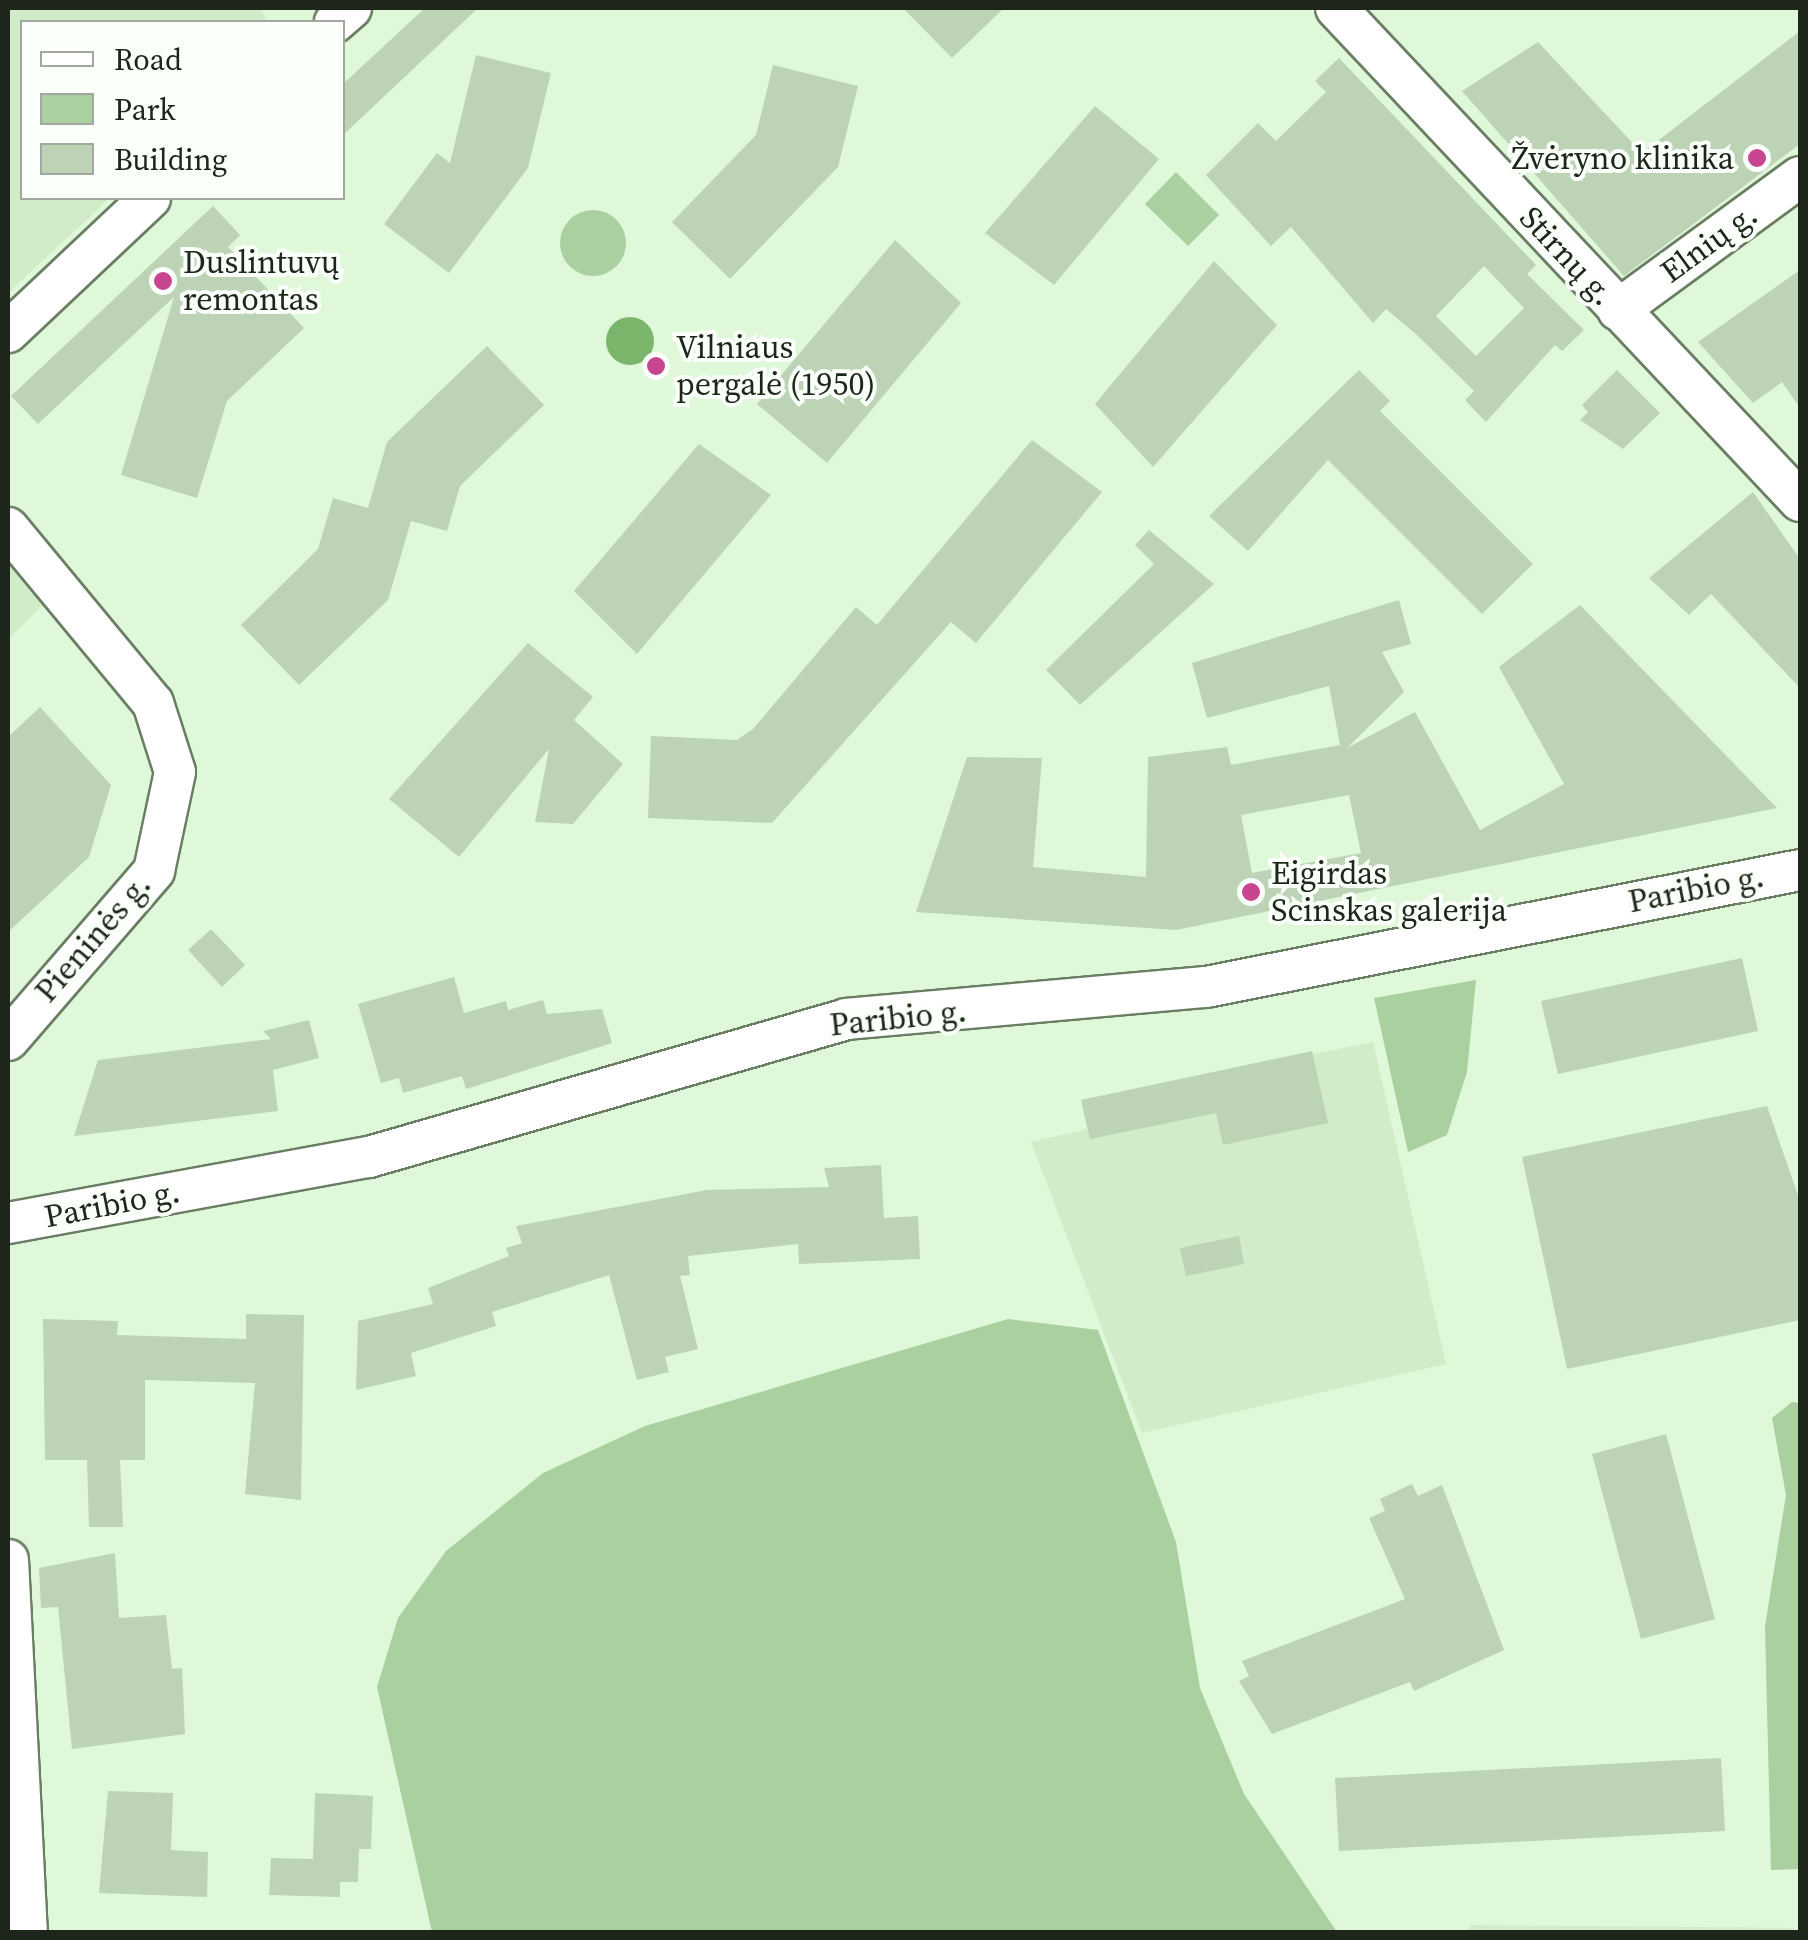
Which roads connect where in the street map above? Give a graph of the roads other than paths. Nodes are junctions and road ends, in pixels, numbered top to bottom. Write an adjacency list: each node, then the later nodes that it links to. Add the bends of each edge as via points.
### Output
1 (1336, 8): 4 (street, Stirnų g.)
2 (1800, 177): 4 (street, Elnių g.)
3 (148, 200): 5 (street)
4 (1618, 310): 6 (street, Stirnų g.)
5 (8, 332)
6 (1800, 501)
7 (8, 528): 9 (street, Pieninės g., via 154,703 175,772 154,870)
8 (1800, 870): 10 (street, Paribio g., via 1206,986 846,1019 369,1157)
9 (8, 1040)
10 (8, 1223)
11 (8, 1560): 12 (street)
12 (27, 1932)

